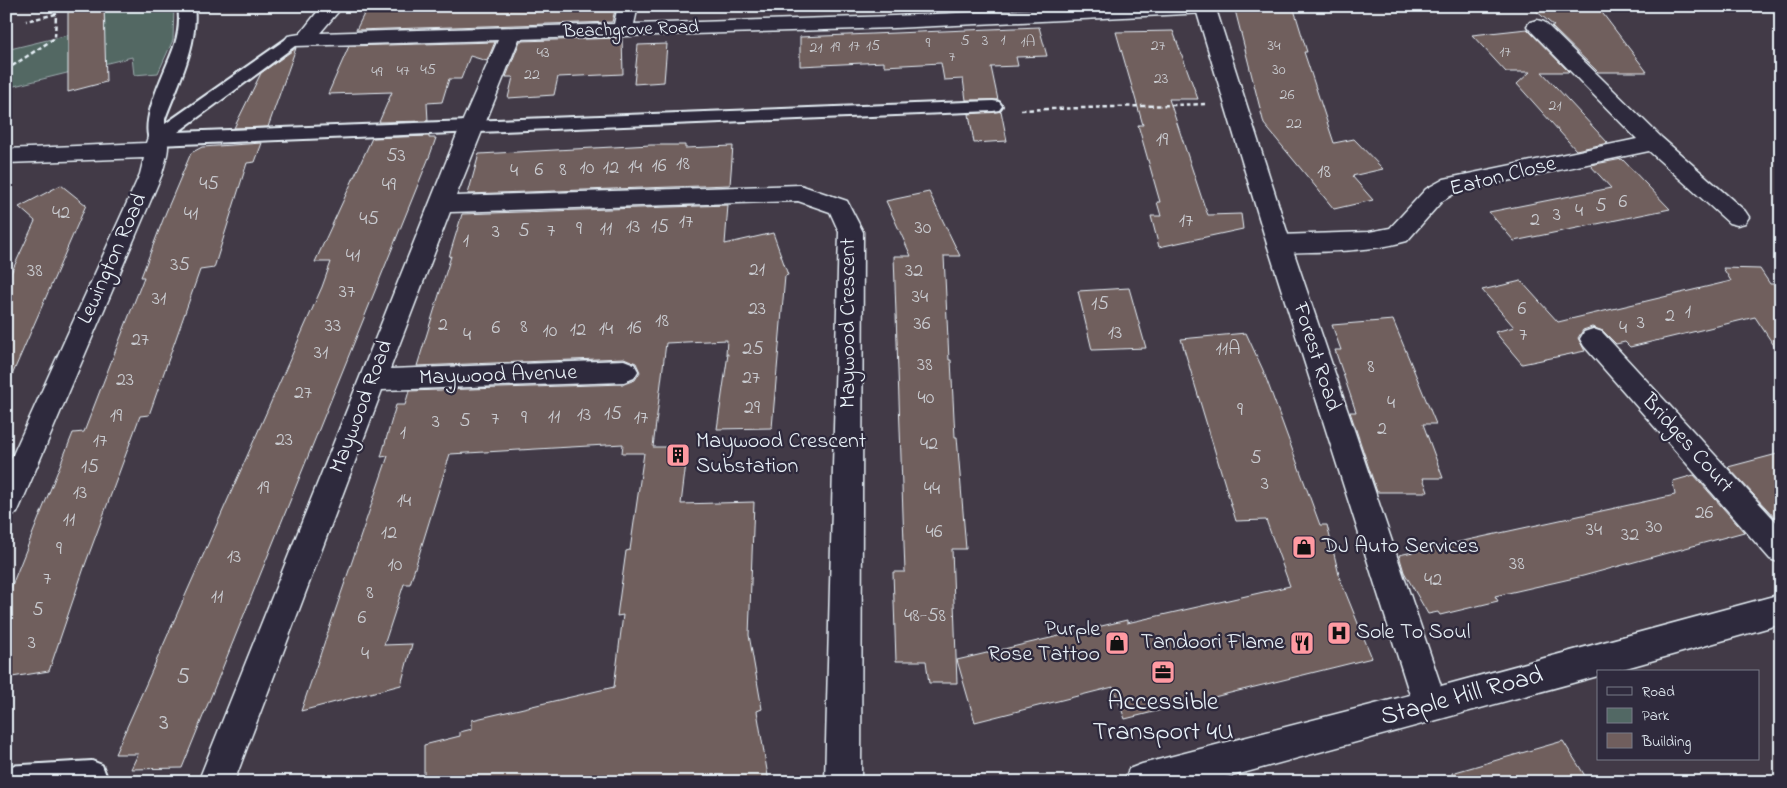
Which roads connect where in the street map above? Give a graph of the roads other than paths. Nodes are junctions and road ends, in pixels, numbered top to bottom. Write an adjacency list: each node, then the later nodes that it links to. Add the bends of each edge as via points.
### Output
1 (186, 6): 13 (lane, Lewington Road, via 188,22 184,43 156,119)
2 (333, 6): 9 (street)
3 (628, 6): 7 (street)
4 (1206, 7): 5 (street, Beachgrove Road); 17 (street, Forest Road)
5 (893, 14): 7 (street, Beachgrove Road)
6 (1537, 26): 12 (street)
7 (623, 31): 8 (street, Beachgrove Road)
8 (511, 34): 9 (street, Beachgrove Road); 11 (street, Maywood Road)
9 (301, 40): 13 (lane)
10 (993, 106): 11 (lane)
11 (471, 127): 13 (lane); 15 (street, Maywood Road)
12 (1654, 143): 16 (street); 17 (street, Eaton Close, via 1452,184 1434,195 1398,235 1369,241)
13 (157, 145): 14 (street); 21 (street, Lewington Road, via 151,174)
14 (6, 156)
15 (442, 204): 20 (street, Maywood Road); 28 (street, Maywood Crescent, via 800,194 840,207 852,232)
16 (1737, 217)
17 (1279, 244): 24 (street, Forest Road)
18 (1593, 339): 22 (street, Bridges Court)
19 (624, 371): 20 (street, Maywood Avenue)
20 (373, 380): 27 (street, Maywood Road)
21 (6, 504)
22 (1781, 550)
23 (1781, 609): 24 (street, Staple Hill Road)
24 (1430, 706): 29 (street, Staple Hill Road)
25 (92, 775): 26 (lane)
26 (6, 780)
27 (216, 782)
28 (843, 782)
29 (1142, 782)

